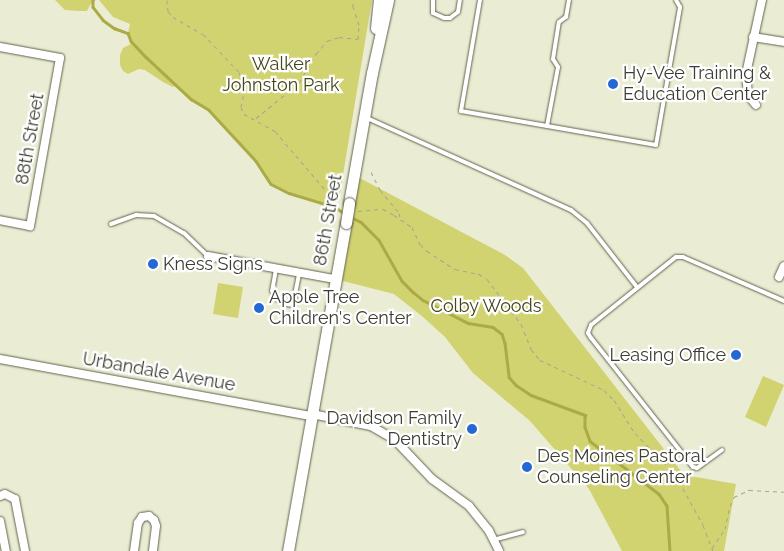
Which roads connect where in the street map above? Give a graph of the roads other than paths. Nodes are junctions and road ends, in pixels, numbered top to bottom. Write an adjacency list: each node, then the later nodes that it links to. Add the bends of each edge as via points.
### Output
1 (378, 0): 12 (main road, 86th Street)
2 (388, 0): 12 (main road, 86th Street)
3 (433, 0): 4 (lane, via 433,13 444,18 458,12)
4 (460, 0)
5 (480, 0): 15 (lane, via 461,111)
6 (570, 0): 15 (lane, via 566,16 559,22 553,59 558,67)
7 (676, 0): 15 (lane, via 680,7 656,146)
8 (762, 0): 9 (street)
9 (753, 37): 10 (street); 13 (street, via 746,74 748,95)
10 (784, 42)
11 (0, 47): 16 (street, 88th Street, via 60,58 30,226)
12 (372, 73): 14 (main road, 86th Street)
13 (756, 105)
14 (364, 117): 23 (main road, 86th Street, bridge); 24 (lane, via 571,210 587,224)
15 (547, 126)
16 (0, 220)
17 (111, 224): 18 (lane, via 136,215 154,216 184,233)
18 (208, 256): 20 (street)
19 (784, 266): 22 (street)
20 (276, 268): 21 (street); 21 (lane, via 272,291 286,304 293,305)
21 (299, 272): 23 (street)
22 (779, 277)
23 (336, 279): 27 (main road, 86th Street)
24 (638, 287): 25 (lane, via 676,257 683,257); 28 (lane, via 591,325 588,333 693,466 697,468)
25 (784, 301)
26 (0, 359): 27 (street, Urbandale Avenue)
27 (312, 415): 32 (street, Urbandale Avenue, via 371,426 389,436 432,479 469,506); 37 (main road, 86th Street)
28 (722, 450)
29 (0, 496): 34 (street, via 11,495 15,499)
30 (0, 521): 33 (street)
31 (523, 532): 32 (lane)
32 (494, 540): 38 (street, Urbandale Avenue)
33 (6, 551)
34 (25, 551)
35 (134, 551): 36 (street, via 138,522 149,516 156,526)
36 (154, 551)
37 (288, 551)
38 (499, 551)

